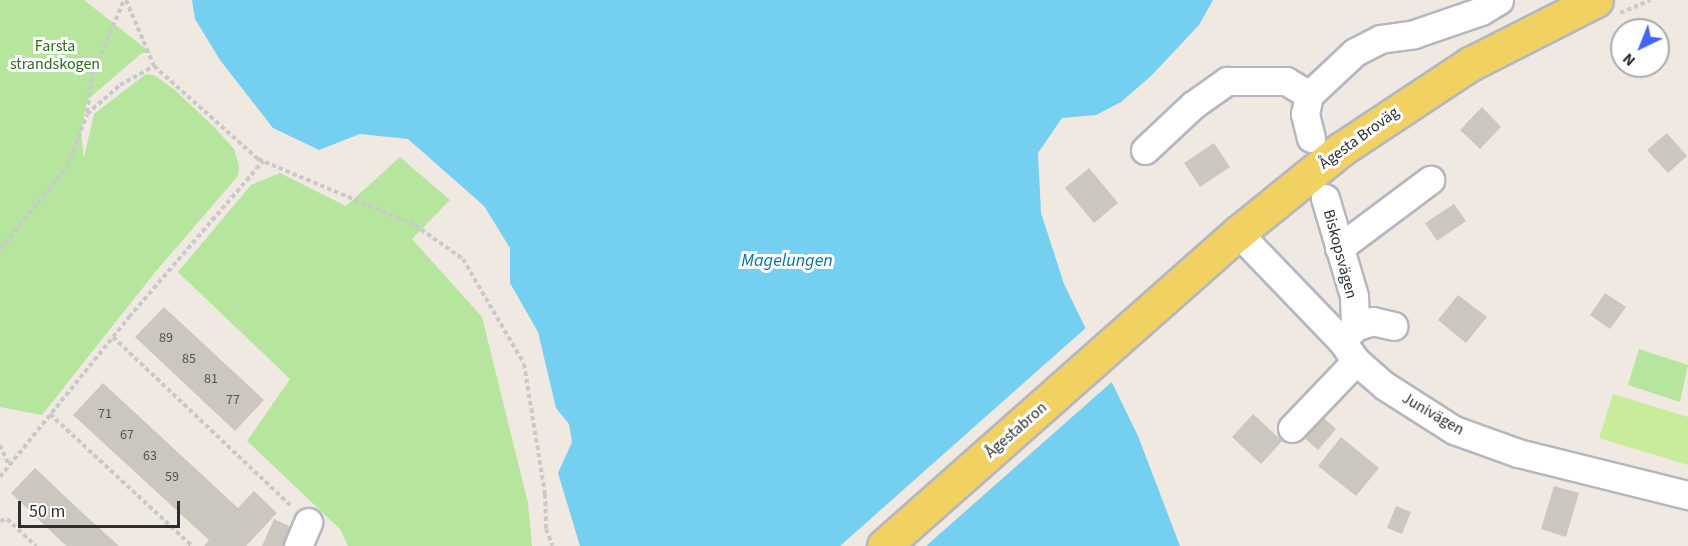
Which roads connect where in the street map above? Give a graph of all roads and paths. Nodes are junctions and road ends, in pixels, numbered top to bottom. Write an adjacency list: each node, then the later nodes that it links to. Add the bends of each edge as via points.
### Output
1 (125, 0): 4 (path); 6 (path, via 92,75)
2 (1499, 0): 5 (street, via 1444,25 1380,39 1355,52)
3 (1596, 0): 12 (main road, Ågesta Broväg, via 1529,32 1405,104 1340,150)
4 (154, 66): 6 (path, via 120,85); 9 (path)
5 (1309, 95): 7 (street, via 1305,114); 8 (street, via 1286,81 1227,81 1193,105)
6 (87, 114): 14 (path, via 68,166)
7 (1311, 138)
8 (1145, 150)
9 (263, 161): 17 (path); 29 (path, via 416,225 463,259 524,364 545,494 546,529)
10 (1430, 180): 13 (street)
11 (1325, 198): 13 (street, Biskopsvägen)
12 (1238, 233): 15 (main road, Ågesta Broväg); 18 (street, Junivägen)
13 (1339, 248): 18 (street, Biskopsvägen, via 1353,296)
14 (0, 249)
15 (1148, 314): 30 (main road, Ågestabron)
16 (1393, 326): 18 (street, via 1372,321)
17 (113, 337): 19 (path); 26 (path)
18 (1351, 343): 20 (street); 24 (street, Junivägen, via 1385,386 1454,430 1518,453)
19 (50, 414): 22 (path); 28 (path)
20 (1292, 428)
21 (1, 448): 22 (path)
22 (9, 465): 23 (path)
23 (0, 477)
24 (1688, 495)
25 (0, 521): 27 (path, via 7,519)
26 (302, 534)
27 (36, 546)
28 (192, 546)
29 (553, 546)
30 (884, 546)

